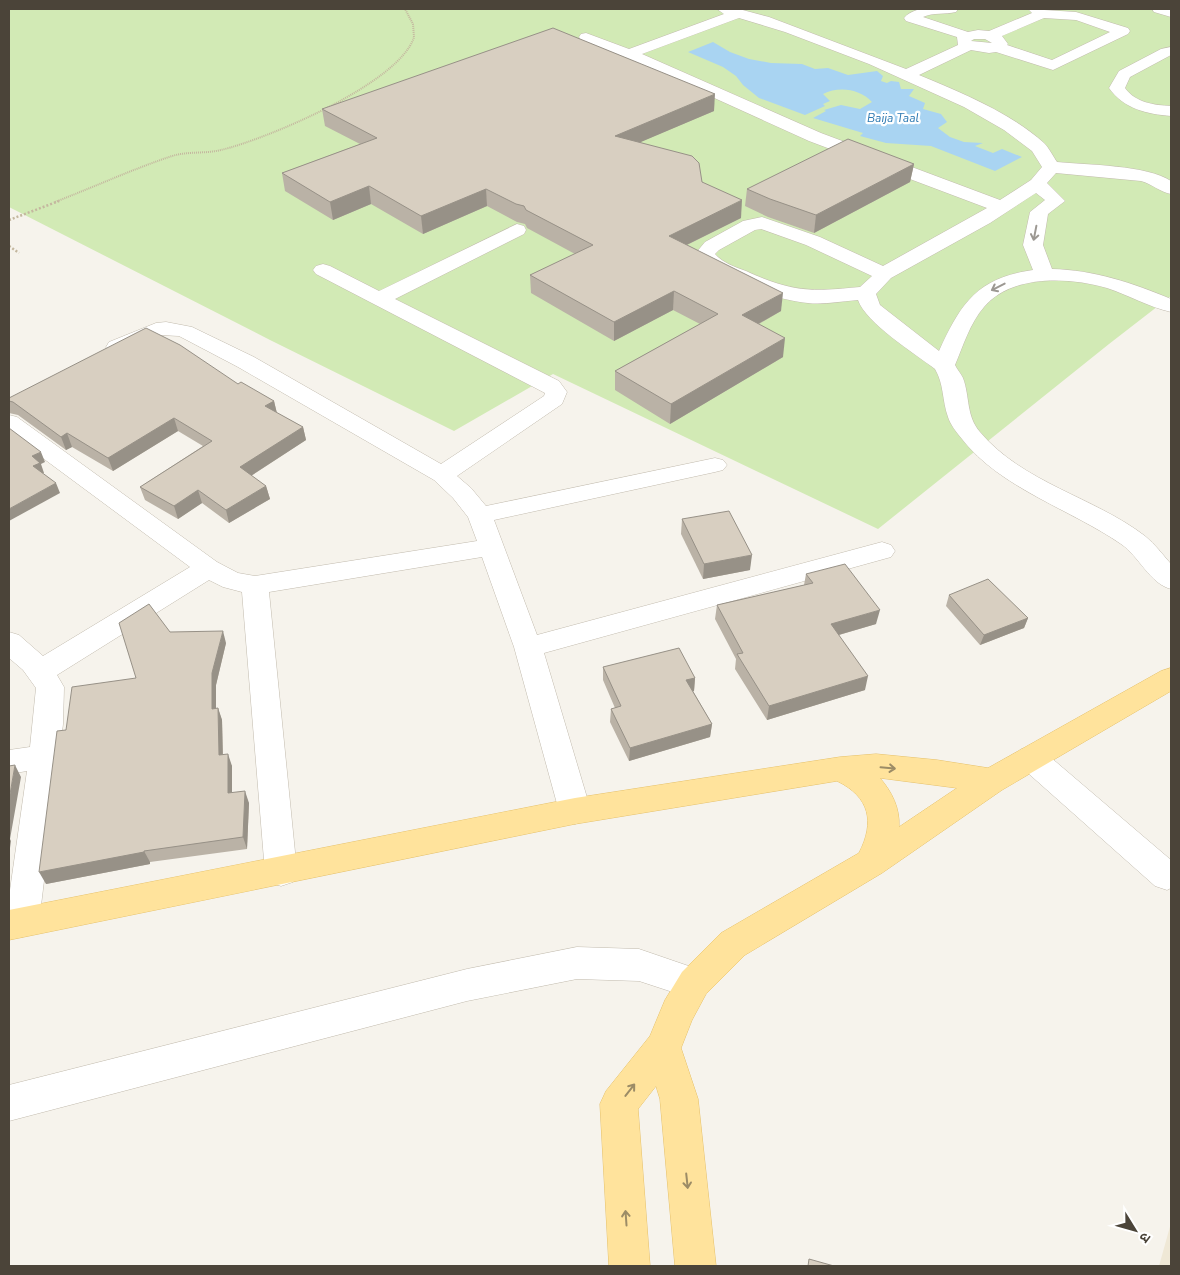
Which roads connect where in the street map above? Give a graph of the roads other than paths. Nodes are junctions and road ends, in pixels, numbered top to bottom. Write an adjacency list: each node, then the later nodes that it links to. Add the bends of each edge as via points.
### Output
1 (951, 9): 8 (street, via 929,9 911,18)
2 (1158, 9): 6 (street)
3 (732, 10): 11 (street); 12 (street)
4 (1039, 11): 5 (street, via 1053,16); 9 (street)
5 (1067, 11): 9 (street, via 1123,31 1052,65)
6 (1171, 12)
7 (586, 37): 11 (street)
8 (969, 41): 9 (street); 12 (street)
9 (993, 42)
10 (1171, 52): 13 (street, via 1124,74 1117,88 1127,100)
11 (629, 54): 17 (street, via 815,137)
12 (908, 74): 14 (street, via 991,116 1032,141 1044,151)
13 (1171, 111)
14 (1051, 167): 15 (street); 16 (street)
15 (1164, 180)
16 (1037, 184): 17 (street); 21 (street, one-way to 21, via 1056,201 1039,212 1032,245)
17 (1001, 207): 20 (street)
18 (516, 230): 23 (street)
19 (323, 270): 23 (street)
20 (884, 274): 22 (street); 22 (street, via 762,223 750,225 712,246 705,254 718,266 789,294 811,297)
21 (1045, 275): 24 (street, via 1092,278); 26 (street, one-way to 26, via 1020,279 983,296 969,313)
22 (866, 292): 26 (street, via 871,307 882,318)
23 (378, 298): 29 (street, via 551,386 556,392 554,400)
24 (1171, 306)
25 (98, 356): 29 (street, via 156,329 185,331 246,362)
26 (944, 365): 34 (street, via 952,378 959,417 985,451 1015,474 1109,524 1137,543)
27 (9, 422): 33 (street)
28 (715, 465): 30 (street)
29 (442, 475): 30 (street)
30 (480, 515): 31 (street)
31 (492, 547): 35 (street); 37 (street)
32 (882, 551): 37 (street)
33 (208, 568): 35 (street, via 232,581); 38 (street)
34 (1171, 580)
35 (256, 585): 47 (street)
36 (9, 642): 38 (street)
37 (528, 647): 45 (street)
38 (40, 672): 40 (street, via 50,687)
39 (1171, 678): 41 (main road)
40 (44, 756): 42 (street); 49 (street)
41 (1031, 758): 44 (main road); 48 (street)
42 (9, 762)
43 (840, 769): 44 (main road, one-way to 44, via 876,766); 45 (main road); 46 (main road, via 856,776 873,790 885,817 879,848)
44 (990, 781): 46 (main road)
45 (575, 811): 47 (main road)
46 (871, 863): 50 (main road, via 734,944)
47 (281, 872): 49 (main road)
48 (1168, 876)
49 (16, 924)
50 (694, 984): 51 (main road); 52 (street, via 639,965 577,963 467,985)
51 (663, 1048): 53 (main road, one-way to 51, via 619,1104); 54 (main road, one-way to 54, via 679,1099)
52 (9, 1103)
53 (629, 1266)
54 (696, 1266)

